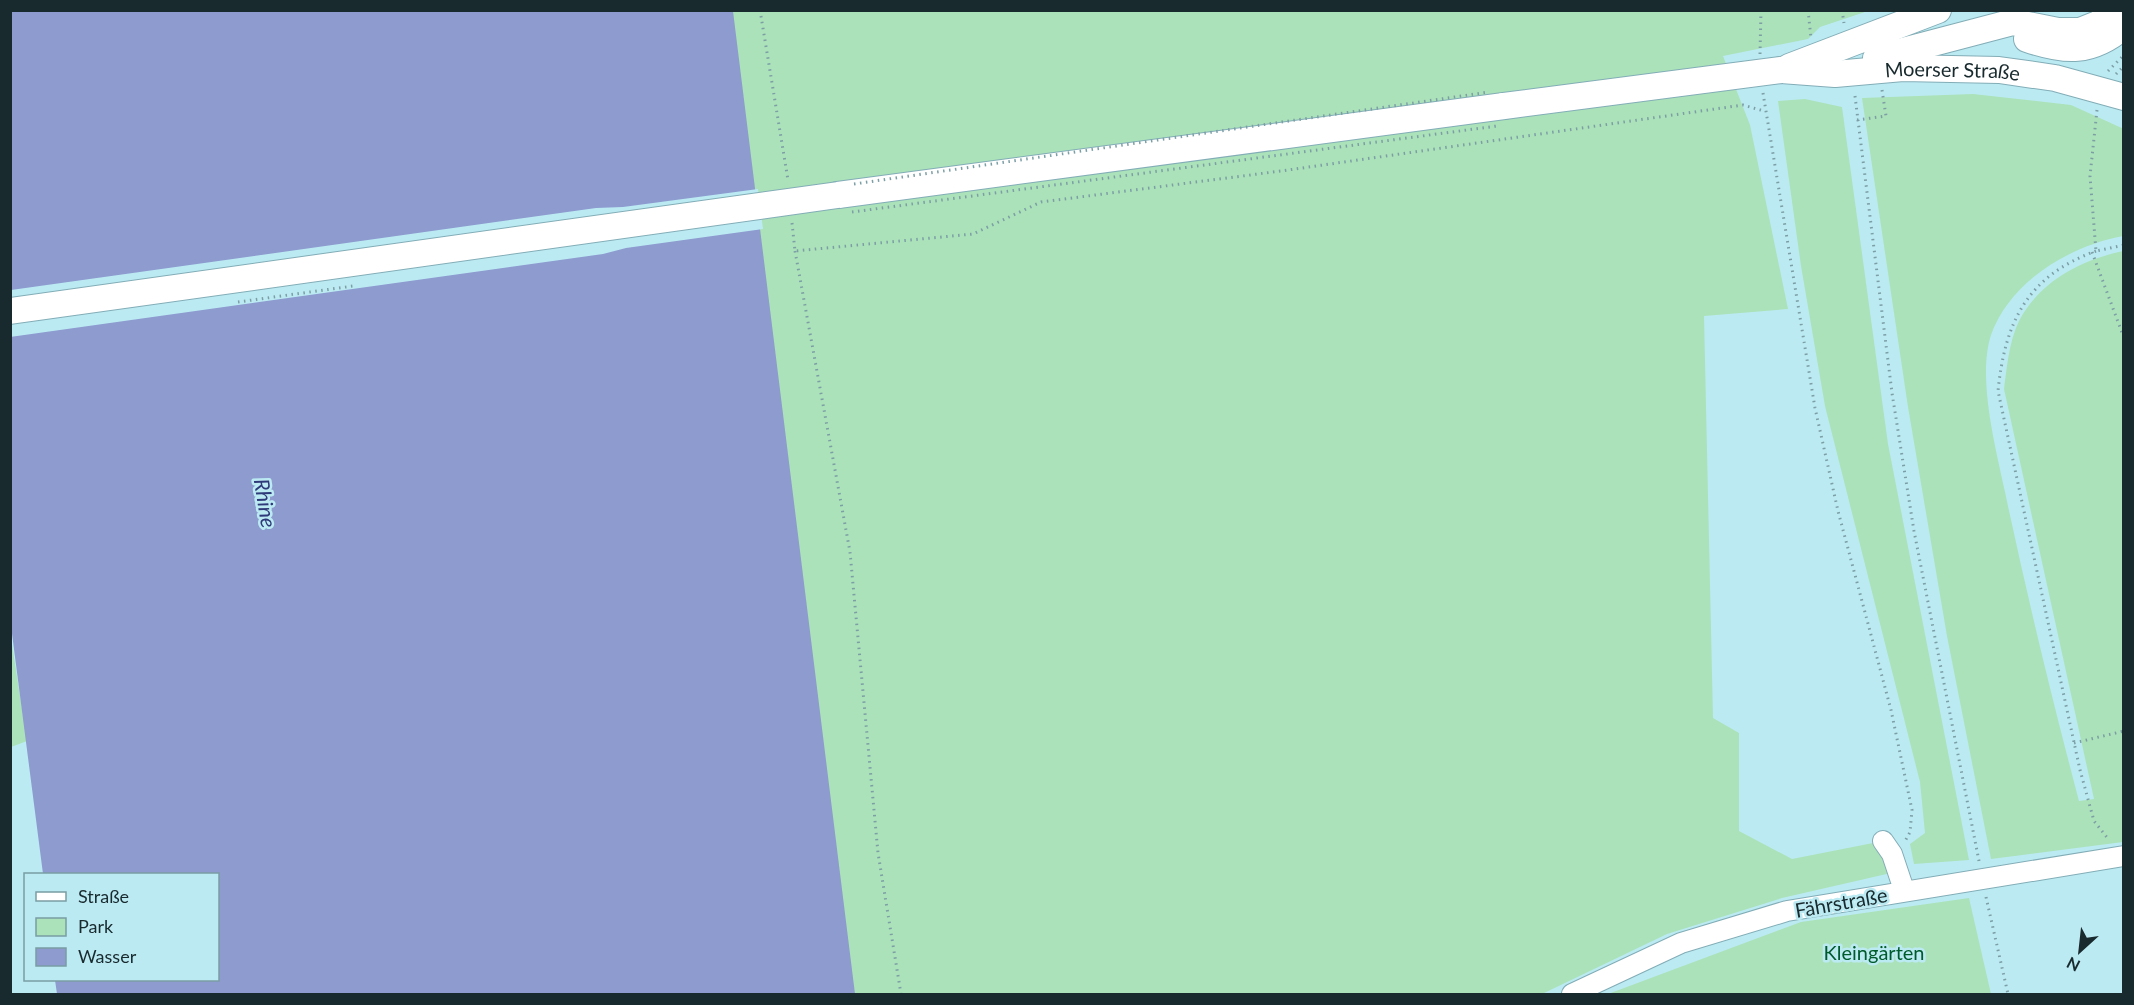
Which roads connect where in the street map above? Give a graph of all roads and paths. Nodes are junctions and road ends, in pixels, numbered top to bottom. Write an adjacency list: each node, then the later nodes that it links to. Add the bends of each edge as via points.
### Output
1 (760, 10): 22 (path)
2 (1808, 10): 9 (path)
3 (1842, 10): 6 (path)
4 (1938, 10): 10 (main road)
5 (2111, 10): 8 (main road, via 2100,23 2080,31 2058,32 2013,22)
6 (1845, 25)
7 (2124, 26): 8 (main road, via 2095,45 2060,50)
8 (1985, 27): 10 (main road, via 1887,56)
9 (1812, 45)
10 (1776, 80): 12 (path); 15 (main road, Moerser Straße, via 1903,68 1999,70 2055,78); 28 (main road, bridge, via 838,195)
11 (1881, 82): 18 (path, via 1886,116)
12 (1761, 90)
13 (1495, 91): 21 (path, bridge)
14 (1855, 96): 18 (path)
15 (2124, 97)
16 (2098, 107): 27 (path, via 2090,177)
17 (1764, 111): 26 (path, via 1743,105 1041,202 973,234)
18 (1857, 120): 35 (path, via 1914,531)
19 (1502, 125): 23 (path, bridge)
20 (1772, 135): 33 (path, via 1815,408 1891,710 1912,810 1910,832 1901,848)
21 (844, 186)
22 (789, 187)
23 (848, 212)
24 (792, 219): 26 (path)
25 (2124, 245): 27 (path)
26 (795, 251): 37 (path, via 850,552 878,853)
27 (2094, 251): 29 (path); 31 (path, via 2074,259 2025,299 2010,327 1998,391)
28 (10, 311)
29 (2124, 338)
30 (2124, 731): 31 (path)
31 (2074, 744): 32 (path, via 2094,821)
32 (2110, 841)
33 (1888, 847): 36 (lane)
34 (2124, 856): 35 (lane, Fährstraße)
35 (1982, 878): 36 (lane, Fährstraße); 39 (path)
36 (1904, 890): 38 (lane, Fährstraße, via 1788,911 1681,943)
37 (901, 994)
38 (1572, 994)
39 (2008, 994)

